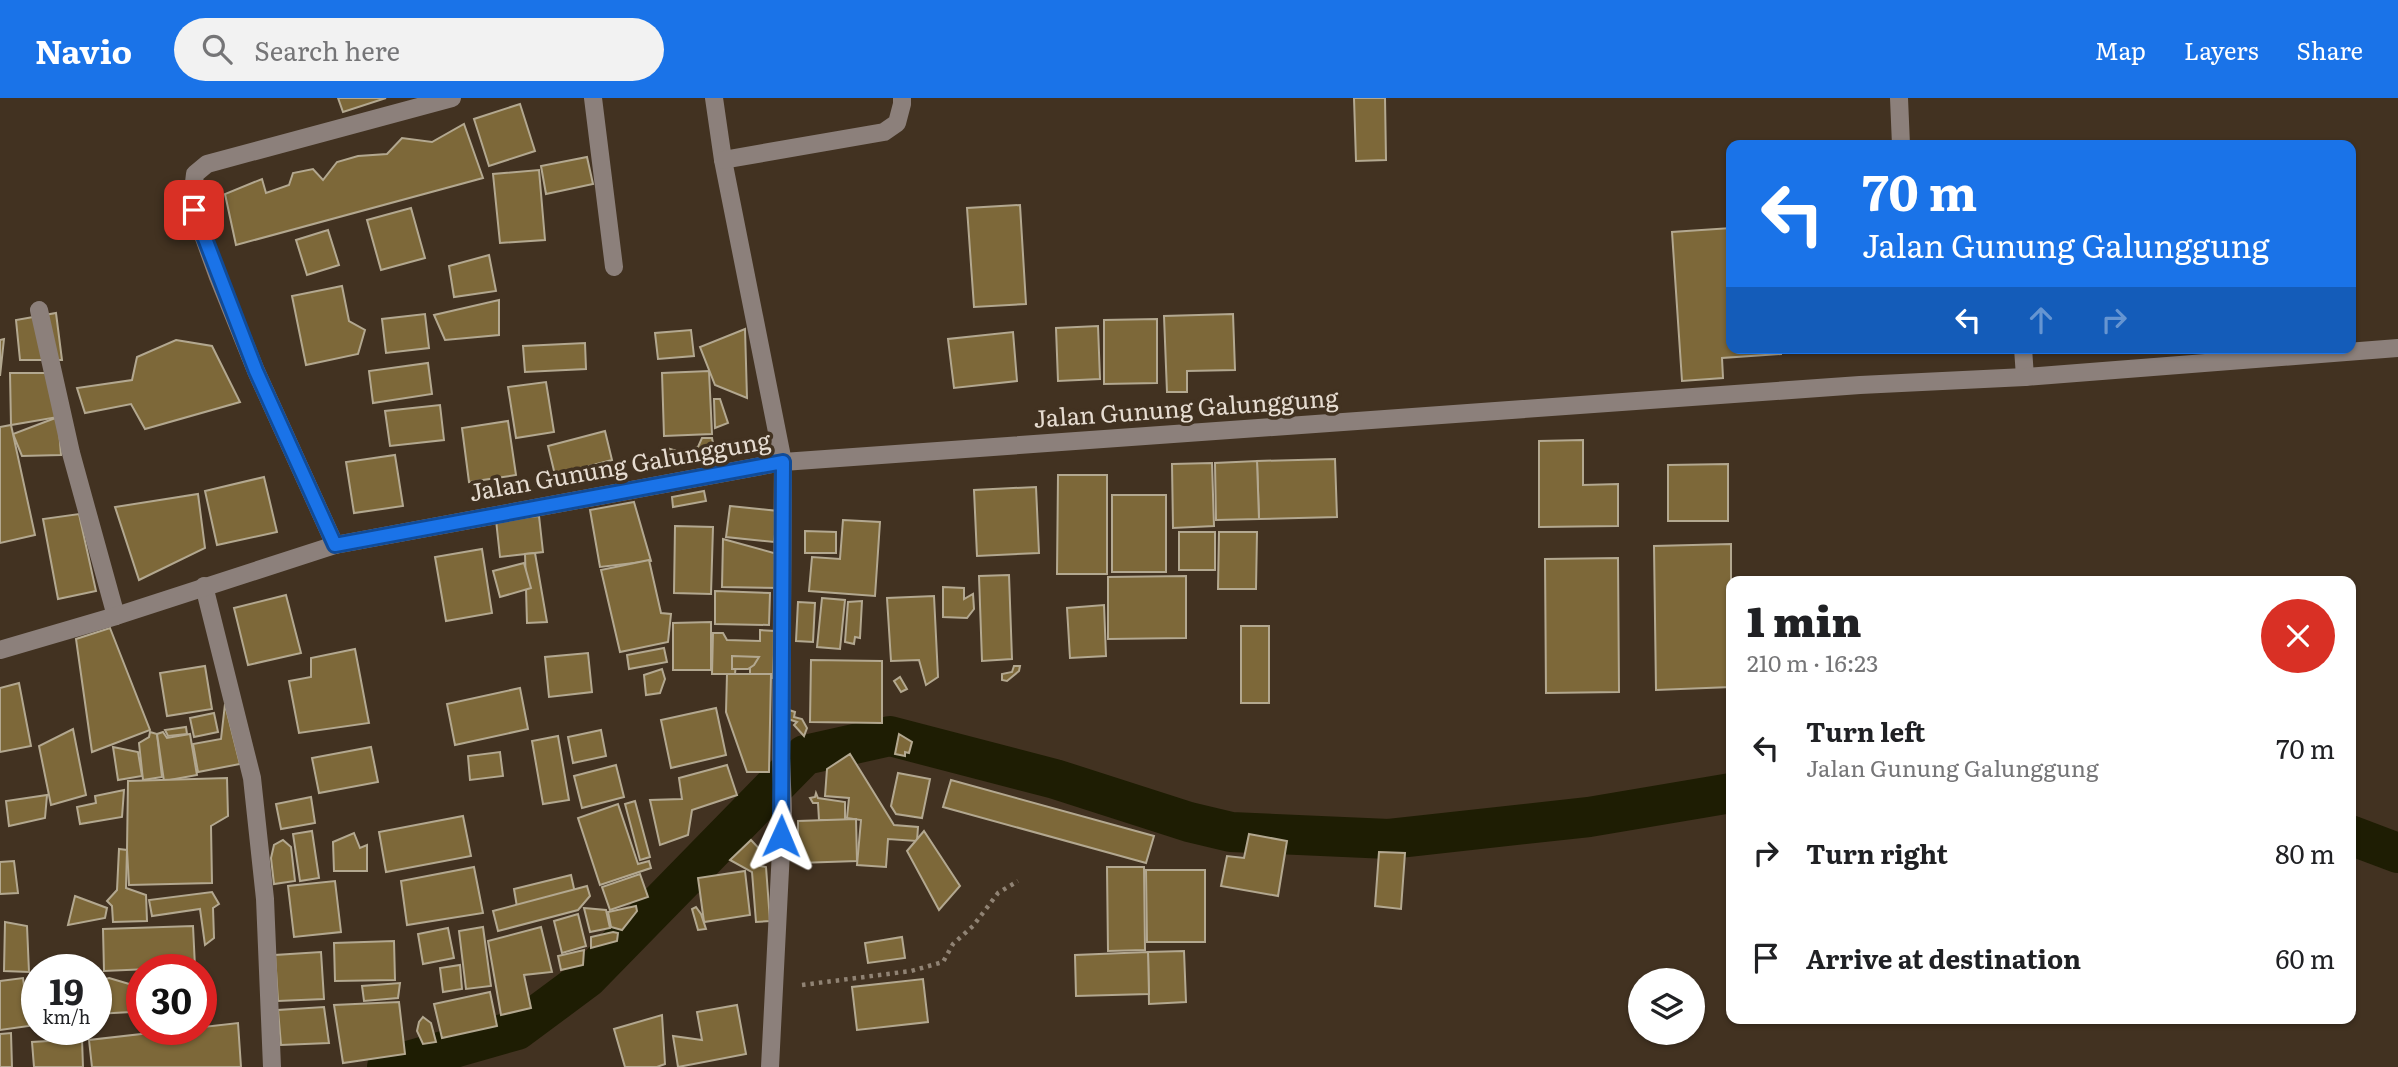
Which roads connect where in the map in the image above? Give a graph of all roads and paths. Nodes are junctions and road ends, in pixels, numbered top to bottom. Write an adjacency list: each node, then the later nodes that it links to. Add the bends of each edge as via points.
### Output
1 (452, 98): 16 (street, via 207,164 195,174 194,210 218,276)
2 (593, 98): 8 (street)
3 (714, 98): 7 (street)
4 (902, 98): 7 (street, via 897,123 884,132)
5 (1899, 98): 6 (street)
6 (1901, 140)
7 (723, 160): 15 (street)
8 (614, 267)
9 (39, 310): 18 (street, via 71,453)
10 (2398, 348): 11 (street, Jalan Gunung Galunggung)
11 (2356, 351)
12 (2023, 354): 14 (street)
13 (2321, 354): 14 (street, Jalan Gunung Galunggung)
14 (2025, 377): 15 (street, Jalan Gunung Galunggung)
15 (783, 462): 16 (street, Jalan Gunung Galunggung); 21 (street, via 783,811)
16 (335, 545): 17 (street, Jalan Gunung Galunggung)
17 (204, 586): 18 (street, Jalan Gunung Galunggung); 22 (street, via 253,778 265,899)
18 (116, 616): 19 (street, Jalan Gunung Galunggung)
19 (0, 650)
20 (1018, 881): 21 (path, via 998,893 943,962 911,971)
21 (774, 989): 23 (street)
22 (272, 1063)
23 (770, 1067)

